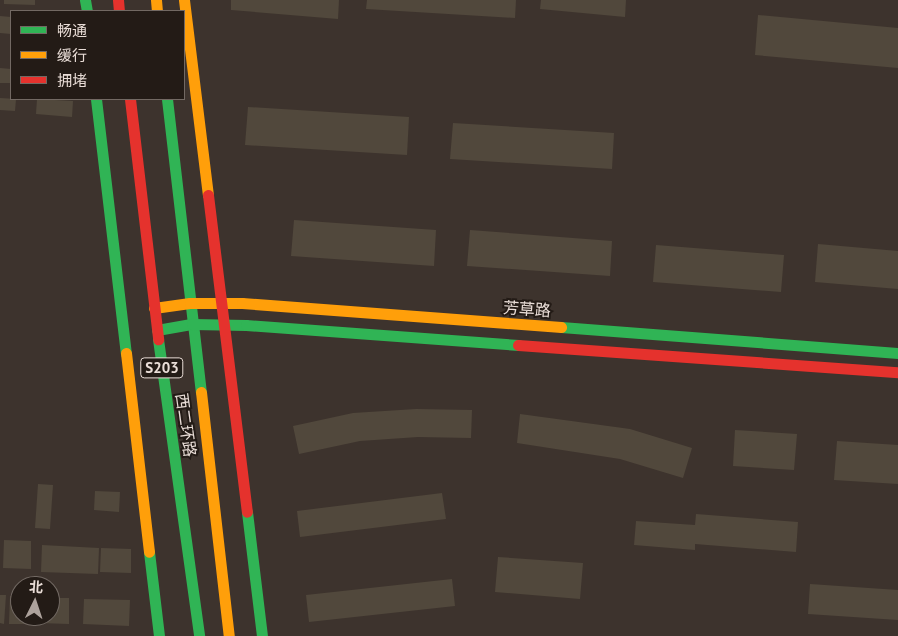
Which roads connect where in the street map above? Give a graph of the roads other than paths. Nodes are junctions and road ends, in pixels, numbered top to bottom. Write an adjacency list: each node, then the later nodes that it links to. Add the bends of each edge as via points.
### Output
1 (184, 0): 6 (street)
2 (96, 100): 13 (street)
3 (130, 100): 7 (street, 西二环路 / S203)
4 (167, 100): 5 (street, 西二环路 / S203)
5 (190, 303): 6 (street, 芳草路); 7 (street, 芳草路); 8 (street, 西二环路 / S203)
6 (222, 303): 9 (street); 11 (street, 芳草路)
7 (154, 308): 10 (street, 西二环路 / S203)
8 (192, 324): 9 (street); 10 (street); 15 (street, 西二环路 / S203)
9 (225, 324): 12 (street); 16 (street)
10 (157, 330): 14 (street, 西二环路 / S203)
11 (898, 353)
12 (898, 372)
13 (160, 636)
14 (199, 636)
15 (229, 636)
16 (262, 636)

